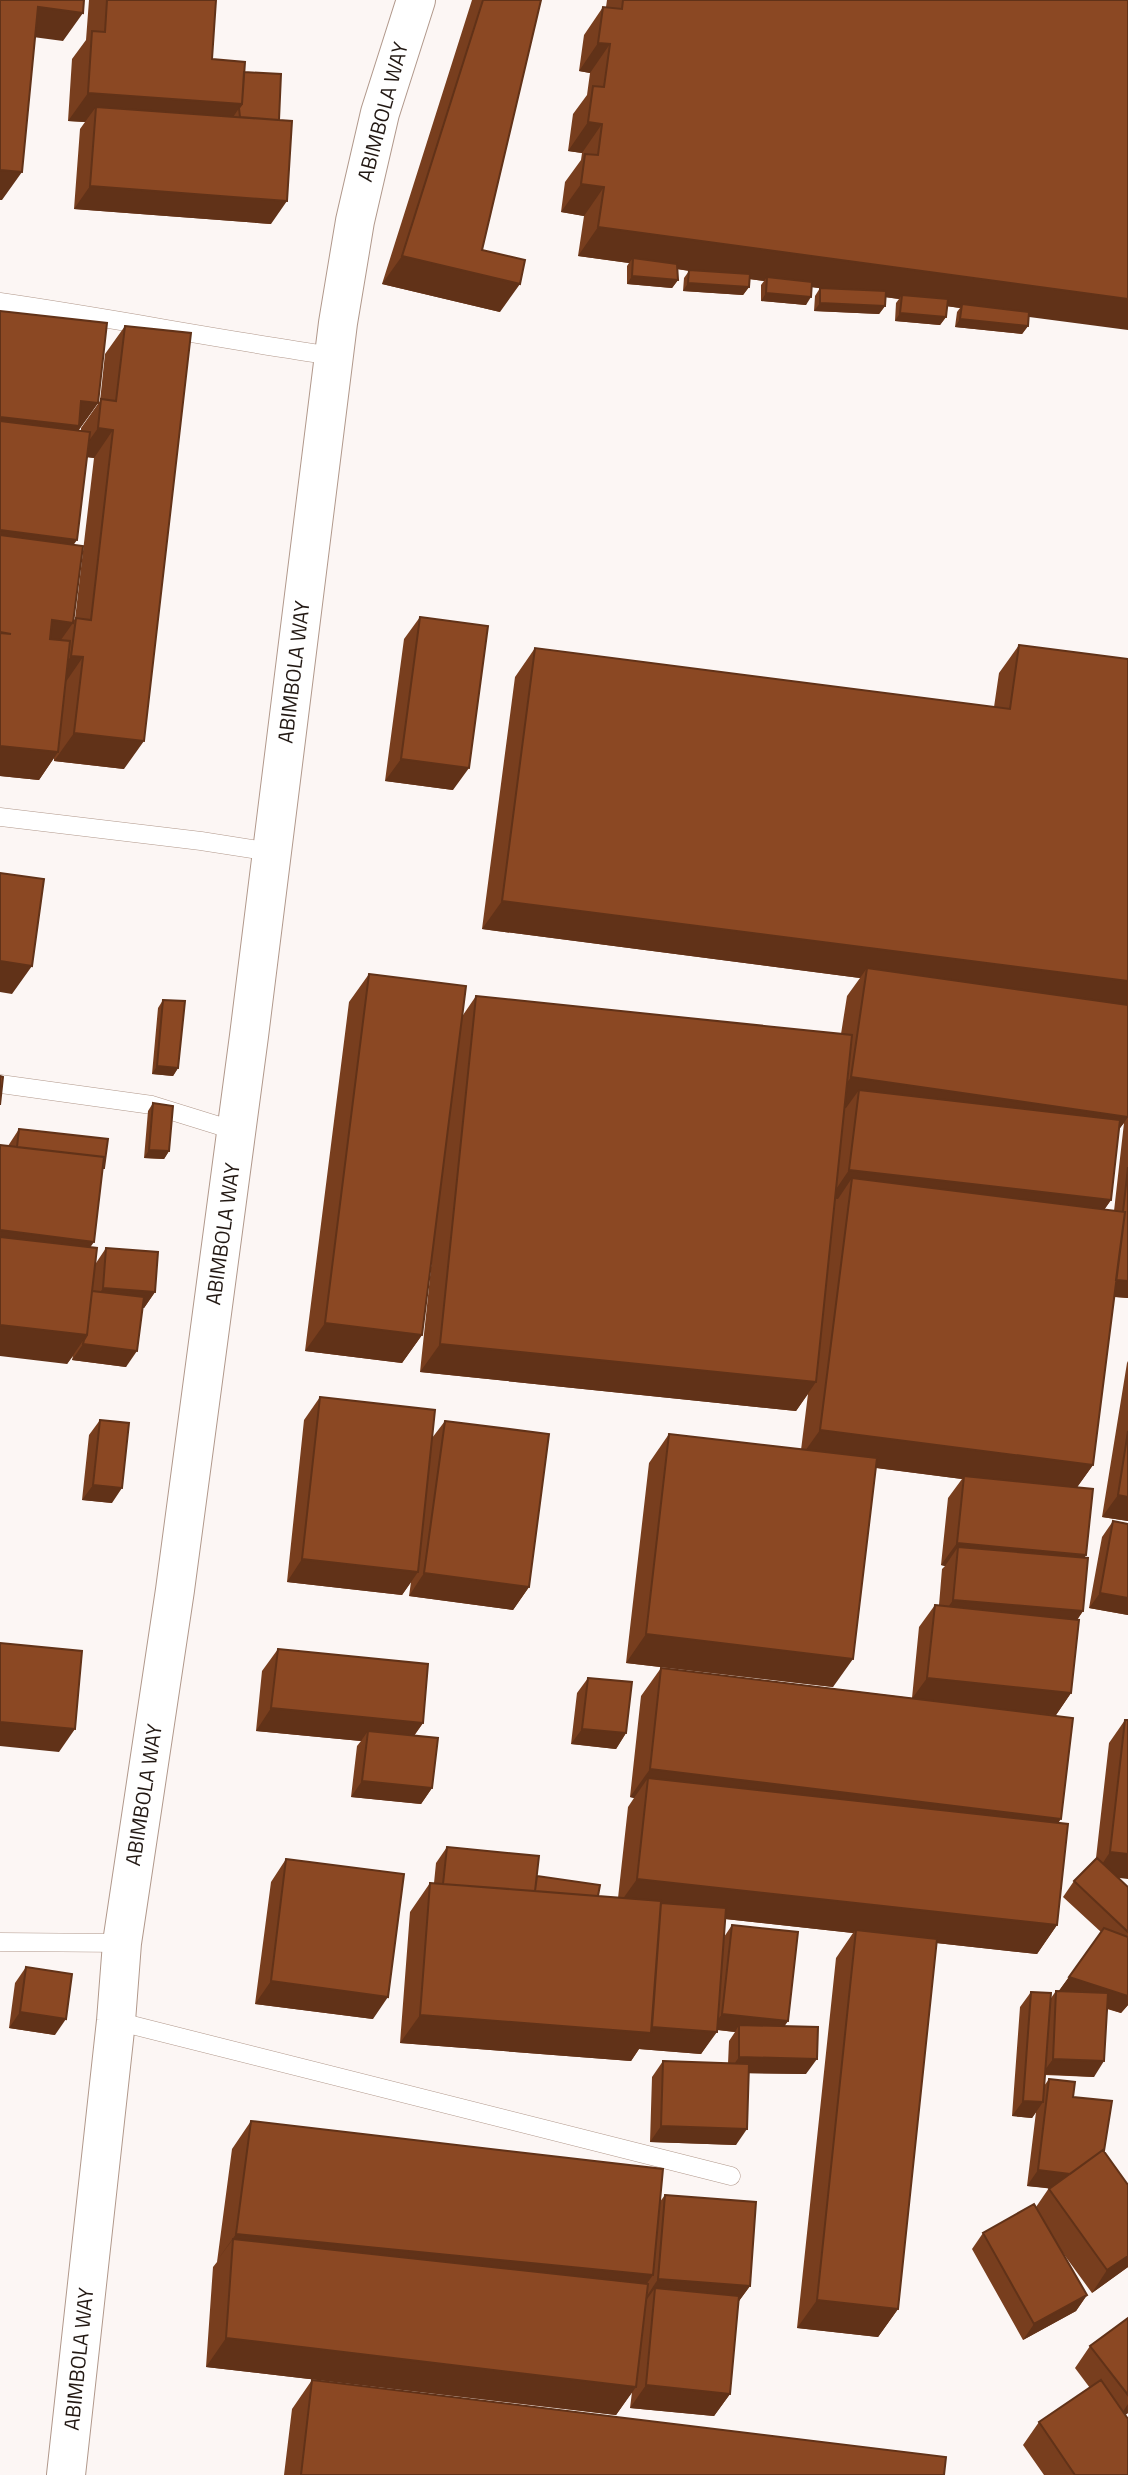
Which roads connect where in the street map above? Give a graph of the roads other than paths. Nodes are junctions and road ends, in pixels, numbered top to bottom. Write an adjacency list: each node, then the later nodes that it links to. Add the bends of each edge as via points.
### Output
1 (416, 0): 3 (street, ABIMBOLA WAY, via 380,113 355,221)
2 (0, 302): 3 (lane)
3 (334, 356): 5 (street, ABIMBOLA WAY)
4 (0, 817): 5 (lane)
5 (272, 852): 7 (street, ABIMBOLA WAY)
6 (0, 1084): 7 (lane, via 152,1105)
7 (236, 1131): 9 (street, ABIMBOLA WAY)
8 (0, 1942): 9 (lane)
9 (122, 1943): 10 (street, ABIMBOLA WAY)
10 (116, 2021): 11 (lane); 12 (street, ABIMBOLA WAY)
11 (731, 2176)
12 (66, 2475)

